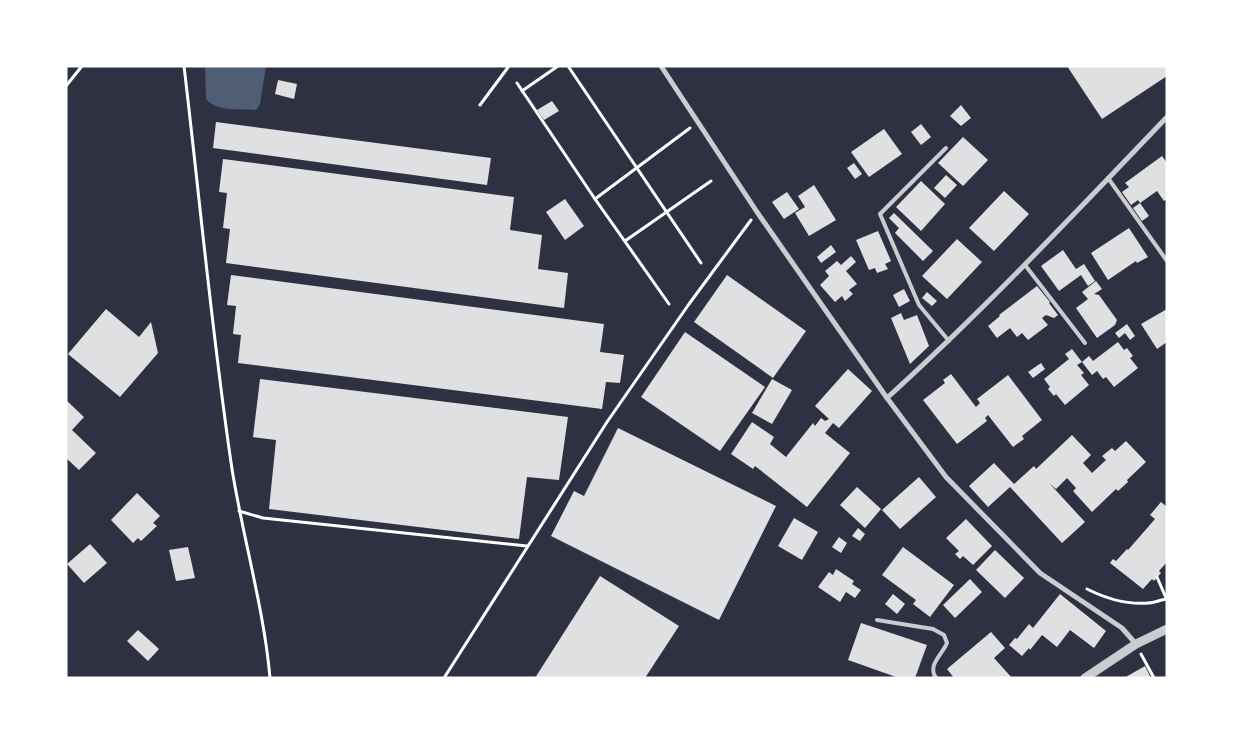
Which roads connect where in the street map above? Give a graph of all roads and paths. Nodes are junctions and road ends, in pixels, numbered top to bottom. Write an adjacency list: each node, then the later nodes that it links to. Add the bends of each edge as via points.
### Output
1 (82, 66): 8 (path)
2 (184, 66): 28 (path, via 218,372)
3 (509, 66): 10 (path)
4 (558, 66): 9 (path)
5 (568, 66): 14 (path)
6 (661, 66): 12 (street)
7 (517, 83): 9 (path)
8 (66, 86)
9 (522, 91): 17 (path)
10 (480, 105)
11 (1167, 117): 15 (street)
12 (699, 122): 14 (path); 19 (street)
13 (946, 148): 25 (lane, via 880,214 919,305)
14 (637, 168): 17 (path); 18 (path)
15 (1108, 178): 21 (lane); 23 (street)
16 (711, 182): 18 (path)
17 (595, 199): 20 (path)
18 (667, 212): 20 (path); 22 (path)
19 (757, 212): 27 (street); 29 (path, via 606,422)
20 (625, 241): 24 (path)
21 (1167, 261)
22 (701, 263)
23 (1025, 265): 25 (street); 26 (lane)
24 (669, 304)
25 (949, 341): 27 (street)
26 (1084, 344)
27 (887, 398): 35 (street, via 946,477 1009,543 1040,573 1122,628)
28 (238, 511): 29 (path, via 263,518); 36 (path)
29 (527, 546): 37 (path)
30 (1157, 578): 32 (path)
31 (1079, 585): 32 (path, via 1109,599 1133,603 1151,604)
32 (1166, 599)
33 (877, 620): 38 (lane, via 933,629 944,635 947,643 933,664 932,673)
34 (1167, 629): 35 (street)
35 (1136, 644): 39 (street); 40 (path)
36 (270, 678)
37 (444, 678)
38 (936, 678)
39 (1086, 678)
40 (1154, 678)

